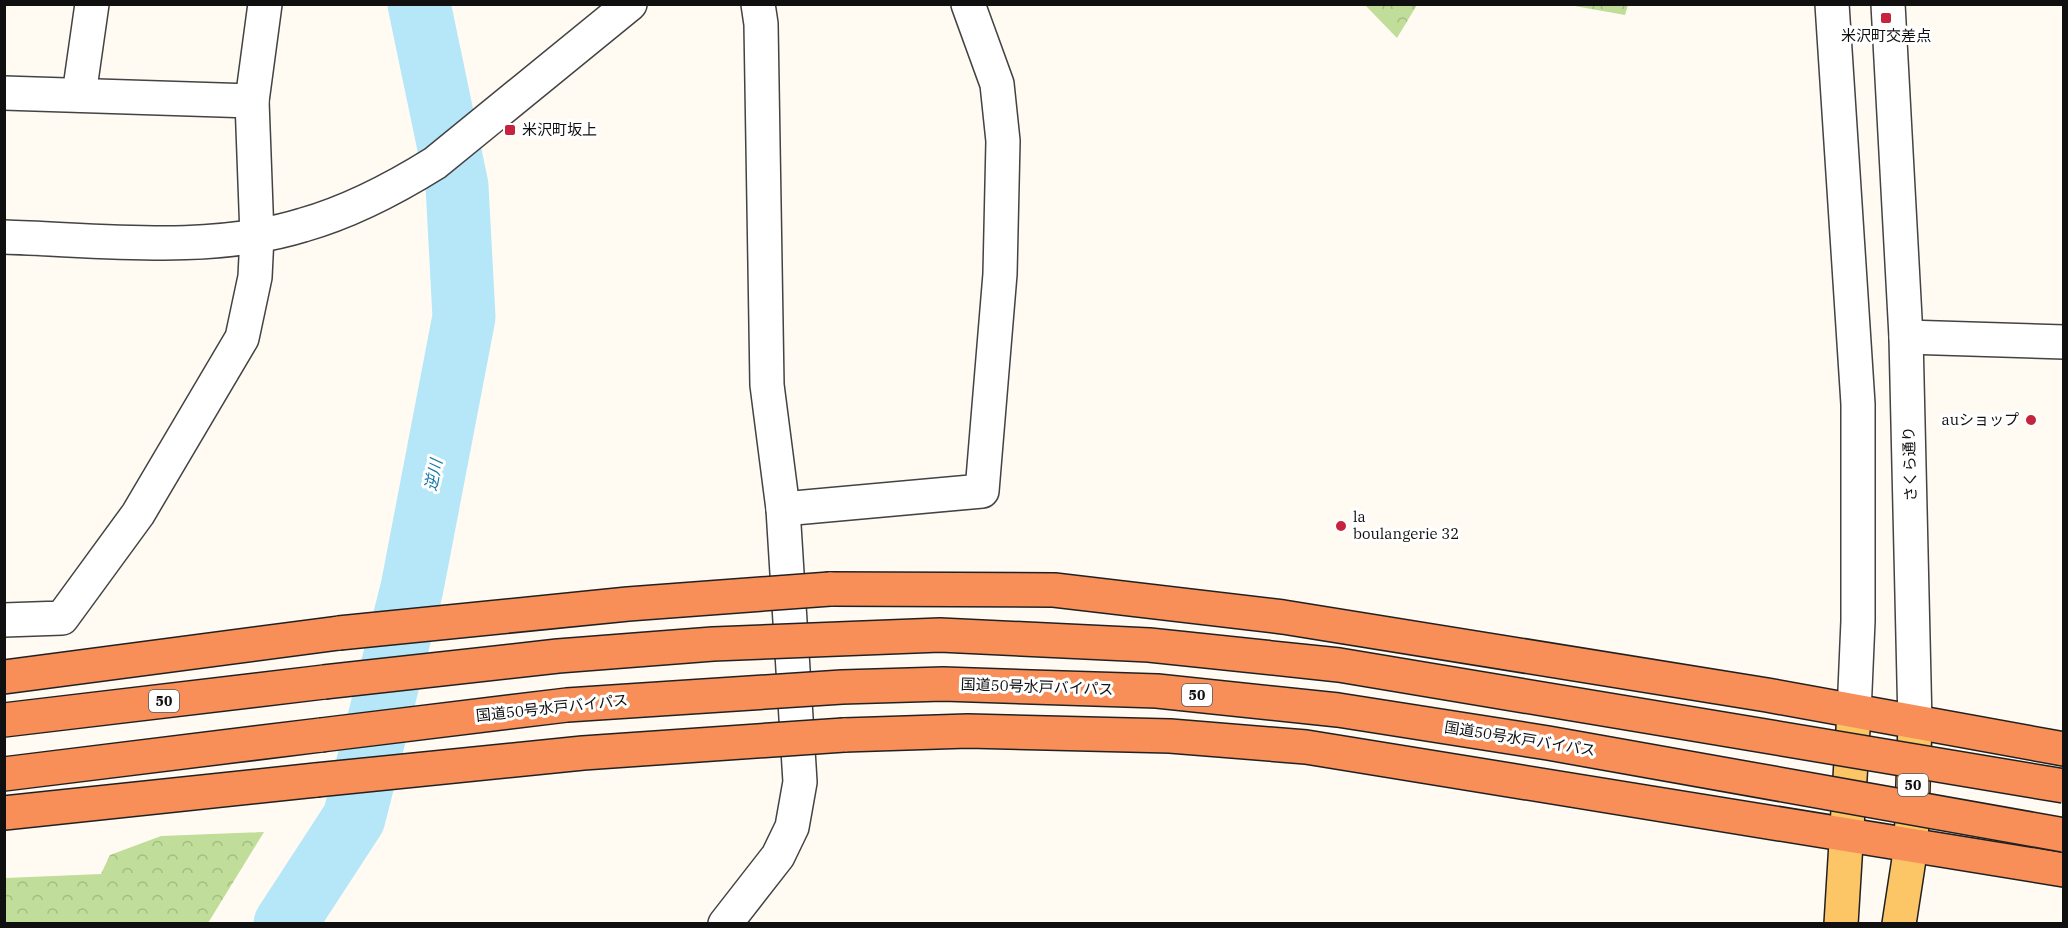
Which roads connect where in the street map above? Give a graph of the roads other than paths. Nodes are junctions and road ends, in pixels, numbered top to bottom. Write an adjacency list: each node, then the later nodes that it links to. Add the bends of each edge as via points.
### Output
1 (92, 4): 9 (street)
2 (265, 4): 10 (street)
3 (630, 4): 11 (street, via 435,163 403,182 304,225)
4 (758, 4): 15 (street, via 767,385)
5 (968, 4): 15 (street, via 997,84 1003,141 1000,274 982,491)
6 (1832, 4): 18 (street, via 1858,404)
7 (1888, 4): 13 (street, さくら通り)
8 (4, 93): 9 (street)
9 (80, 95): 10 (street)
10 (252, 101): 11 (street)
11 (258, 236): 12 (street, via 141,242); 16 (street, via 243,338 138,514 62,618)
12 (4, 237)
13 (1906, 338): 14 (street); 20 (street, さくら通り)
14 (2064, 342)
15 (783, 509): 29 (street, via 800,782 792,827 778,856)
16 (4, 620)
17 (4, 678): 18 (highway, bridge, via 339,633 628,604 830,589 1054,590 1283,617 1767,695)
18 (1854, 713): 20 (highway); 25 (main road)
19 (4, 720): 23 (highway, 50, bridge, via 558,656 713,644 940,635 1149,645 1350,667)
20 (1916, 724): 21 (highway); 27 (main road, さくら通り / 50)
21 (2064, 749)
22 (4, 774): 26 (highway, 国道50号水戸バイパス / 50, bridge, via 567,705 943,684 1157,691 1338,710 1548,743)
23 (2064, 786)
24 (4, 813): 25 (highway, bridge, via 583,753 844,735 968,731 1170,736 1306,747)
25 (1847, 834): 27 (highway); 30 (main road)
26 (2064, 835)
27 (1911, 846): 28 (highway); 31 (main road, さくら通り / 50)
28 (2064, 870)
29 (725, 924)
30 (1841, 924)
31 (1899, 924)

